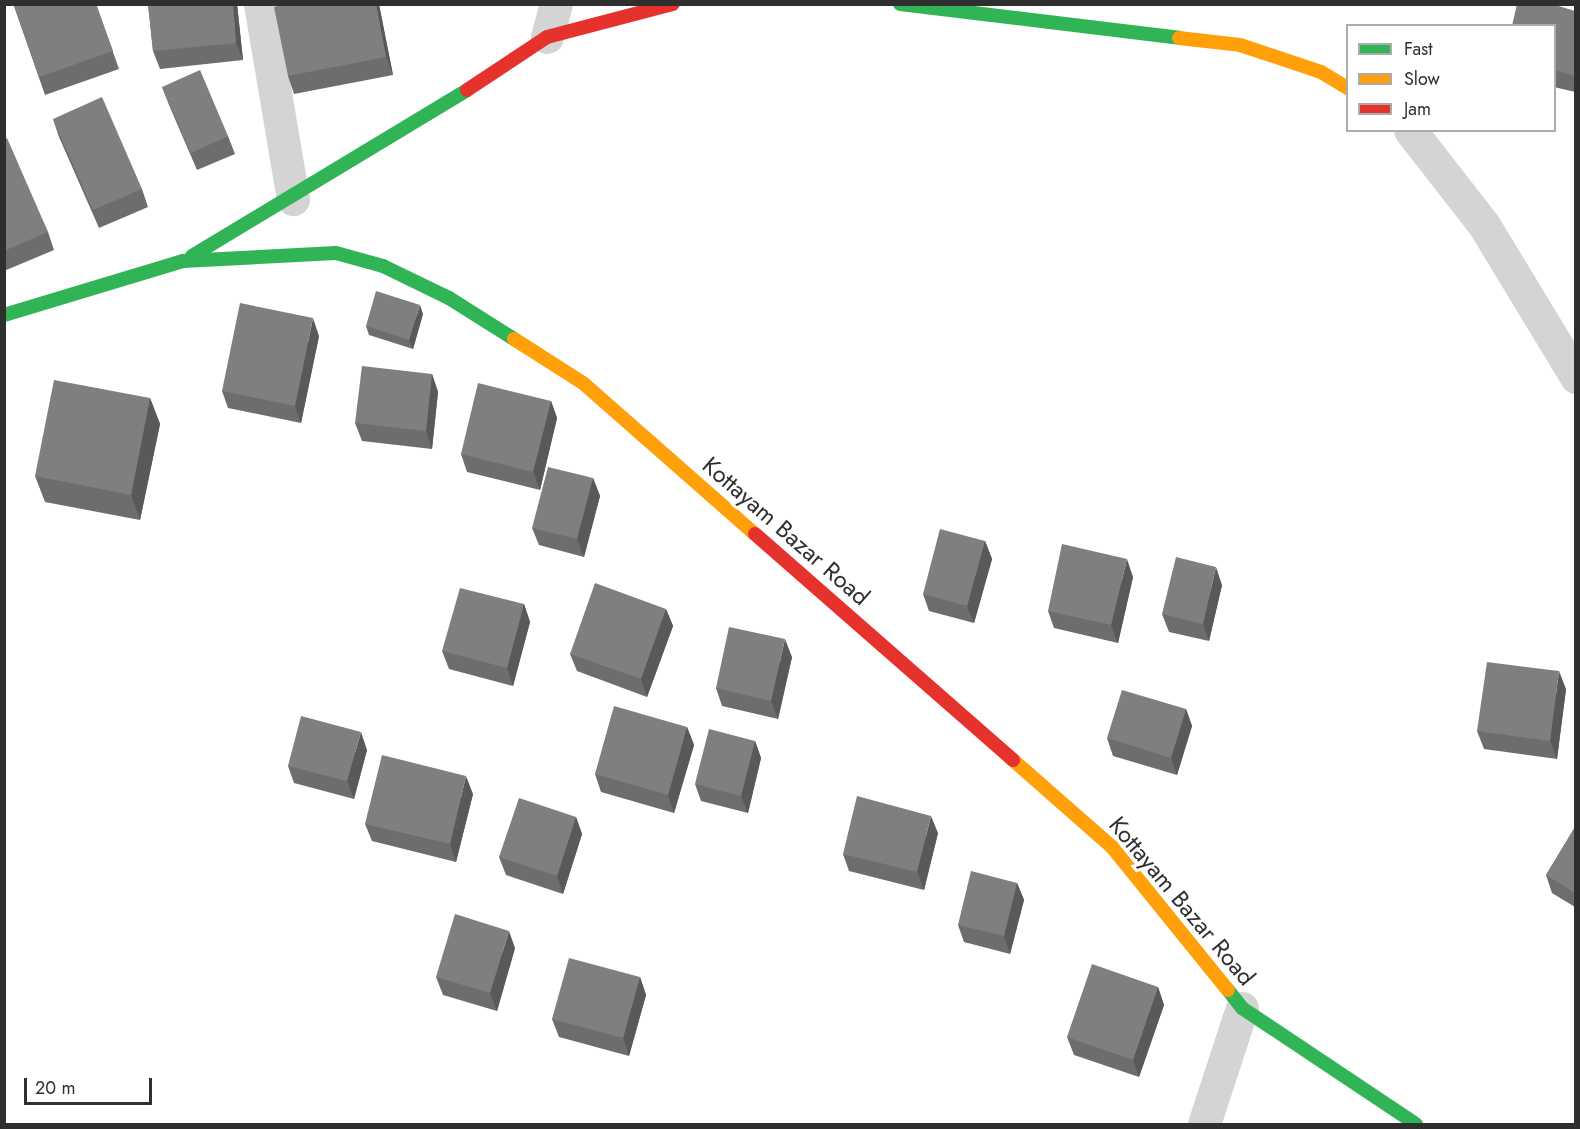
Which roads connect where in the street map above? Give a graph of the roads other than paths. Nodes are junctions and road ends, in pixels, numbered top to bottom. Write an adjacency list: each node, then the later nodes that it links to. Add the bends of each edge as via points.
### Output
1 (260, 4): 8 (street)
2 (556, 4): 5 (street)
3 (673, 4): 5 (main road)
4 (900, 4): 6 (main road, via 1240,45 1321,72)
5 (547, 37): 8 (main road)
6 (1346, 87)
7 (1412, 132): 11 (street, via 1484,225)
8 (293, 199): 9 (main road)
9 (183, 261): 10 (main road, Kottayam Bazar Road); 12 (main road, Kottayam Bazar Road, via 336,253 383,266 449,298 583,383 1112,847)
10 (4, 315)
11 (1575, 377)
12 (1242, 1008): 13 (street); 14 (main road, Kottayam Bazar Road)
13 (1204, 1125)
14 (1416, 1125)

